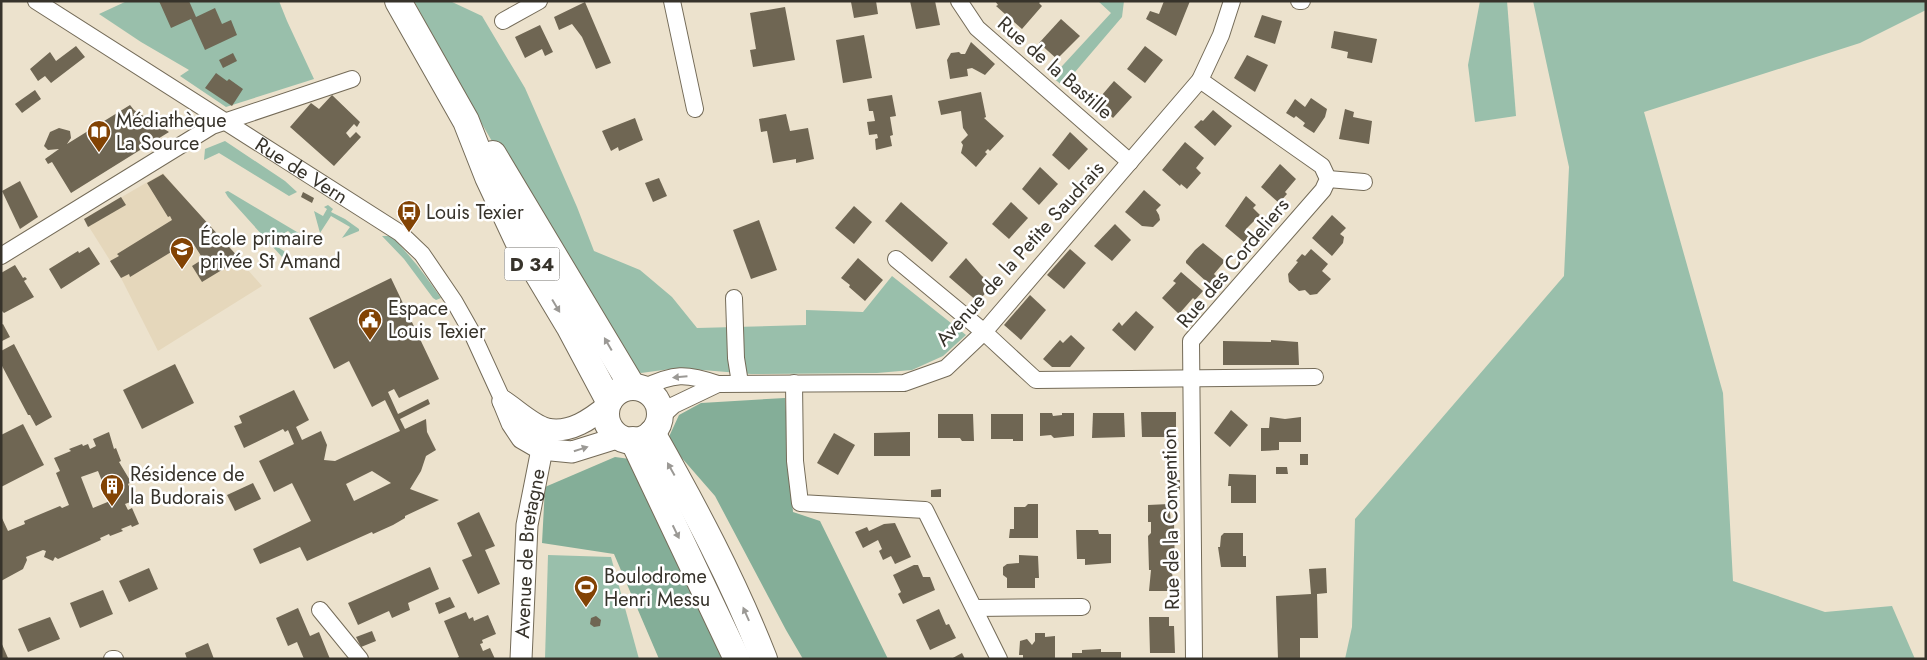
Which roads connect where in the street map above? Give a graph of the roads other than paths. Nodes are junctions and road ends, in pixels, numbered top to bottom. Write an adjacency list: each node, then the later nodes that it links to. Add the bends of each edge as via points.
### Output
1 (36, 1): 12 (street, Rue de Vern)
2 (398, 1): 11 (main road, D 34)
3 (539, 1): 7 (street)
4 (672, 1): 10 (street)
5 (959, 1): 13 (street, Rue de la Bastille, via 977,28)
6 (1232, 1): 9 (street, Avenue de la Petite Saudrais, via 1222,35)
7 (503, 21)
8 (352, 79): 12 (street)
9 (1200, 80): 13 (street, Avenue de la Petite Saudrais); 14 (street, via 1322,166)
10 (695, 109)
11 (466, 121): 25 (main road, D 34, one-way to 11, via 485,140); 27 (main road, D 34, one-way to 27, via 518,241 569,326)
12 (226, 122): 16 (street, via 212,126); 26 (street, Rue de Vern, via 400,232 422,254 471,331)
13 (1130, 162): 19 (street, Avenue de la Petite Saudrais)
14 (1328, 179): 15 (street); 21 (street, Rue des Cordeliers, via 1323,190 1191,341)
15 (1364, 182)
16 (1, 256)
17 (896, 259): 19 (street)
18 (734, 298): 22 (street)
19 (984, 332): 21 (street, via 1036,380); 23 (street, Avenue de la Petite Saudrais, via 946,368 904,383)
20 (1315, 377): 21 (street)
21 (1191, 380): 39 (street, Rue de la Convention)
22 (740, 383): 23 (street, Avenue de la Petite Saudrais); 24 (street, Avenue de la Petite Saudrais)
23 (794, 383): 32 (street, via 795,461 800,503 925,510)
24 (718, 384): 25 (street, Avenue de la Petite Saudrais, one-way to 25, via 695,376 677,376); 29 (street, Avenue de la Petite Saudrais, via 674,405)
25 (638, 387): 27 (main road, via 622,389); 29 (main road, via 651,393 660,409)
26 (503, 401): 28 (street); 30 (street, Rue de Vern, via 522,438)
27 (608, 403): 28 (street, via 581,424); 29 (main road, via 610,427)
28 (546, 429): 30 (street)
29 (641, 432): 30 (street, one-way to 29, via 572,452); 36 (main road, one-way to 36); 37 (main road, one-way to 29, via 717,552)
30 (541, 450): 35 (street, Avenue de Bretagne, via 527,525)
31 (1082, 607): 32 (street)
32 (975, 608): 38 (street)
33 (320, 610): 34 (street)
34 (360, 659)
35 (521, 659)
36 (737, 659)
37 (764, 659)
38 (999, 659)
39 (1194, 659)

